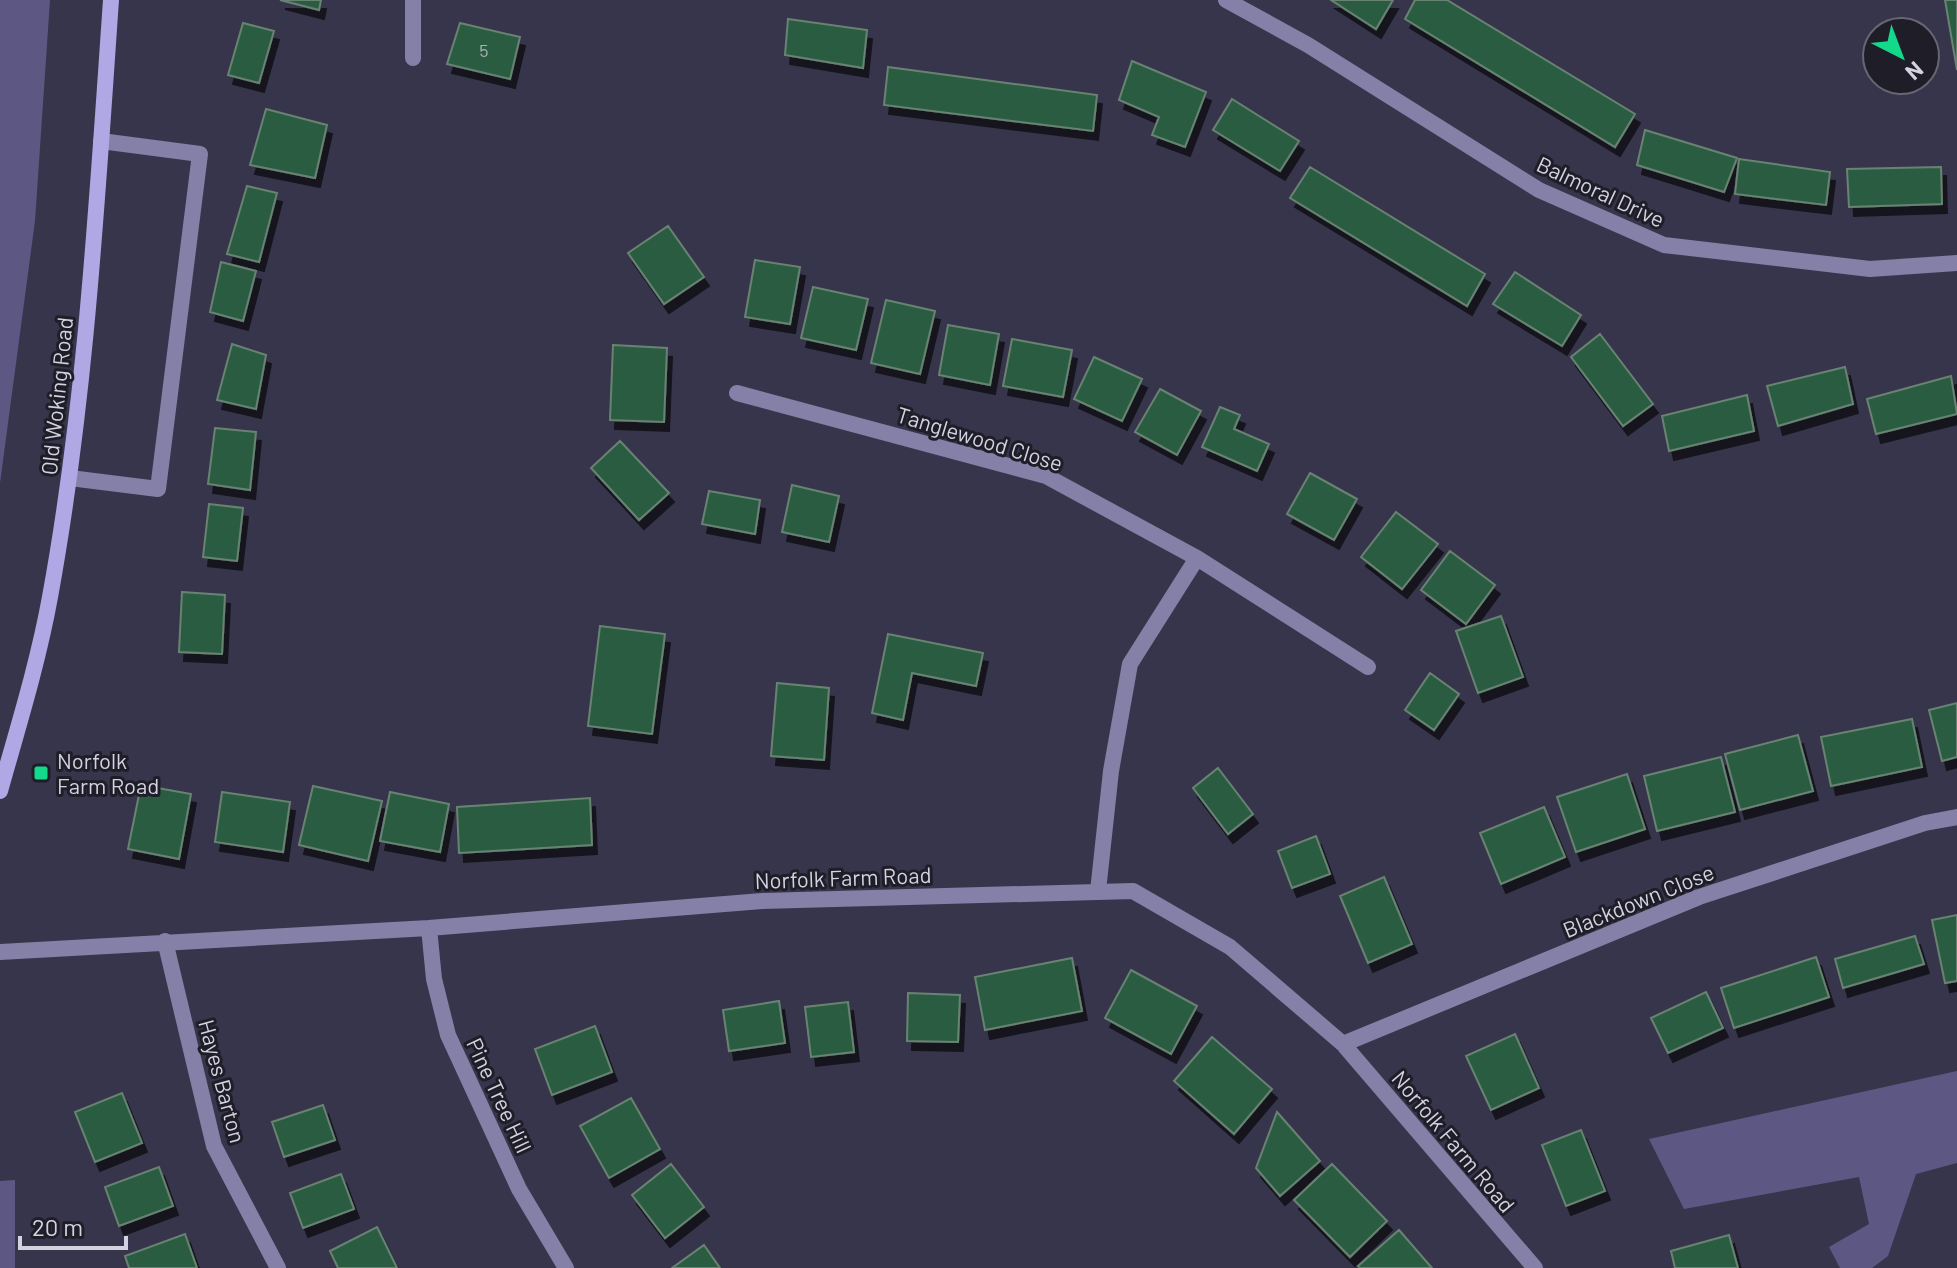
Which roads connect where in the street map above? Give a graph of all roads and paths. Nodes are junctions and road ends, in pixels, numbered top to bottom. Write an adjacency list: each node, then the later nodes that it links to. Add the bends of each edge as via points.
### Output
1 (111, 0): 5 (main road, Old Woking Road)
2 (413, 0): 4 (street)
3 (1226, 0): 6 (street, Balmoral Drive, via 1308,45 1539,190 1664,245 1870,269)
4 (413, 58)
5 (101, 141): 8 (main road, Old Woking Road); 8 (street, via 200,154 158,489)
6 (1957, 263)
7 (737, 393): 9 (street, Tanglewood Close, via 1046,476)
8 (70, 478): 11 (main road, Old Woking Road, via 50,600)
9 (1197, 558): 10 (street, Tanglewood Close); 13 (street, via 1130,664)
10 (1368, 667)
11 (0, 791)
12 (1957, 817): 17 (street, Blackdown Close, via 1699,897)
13 (1098, 891): 14 (street, Norfolk Farm Road, via 762,901); 17 (street, Norfolk Farm Road, via 1133,891 1230,947)
14 (429, 928): 15 (street, Norfolk Farm Road); 19 (street, Pine Tree Hill, via 448,1035 519,1189)
15 (165, 941): 16 (street, Norfolk Farm Road); 18 (street, Hayes Barton, via 214,1146)
16 (0, 952)
17 (1343, 1044): 20 (street, Norfolk Farm Road)
18 (278, 1268)
19 (566, 1268)
20 (1535, 1268)

